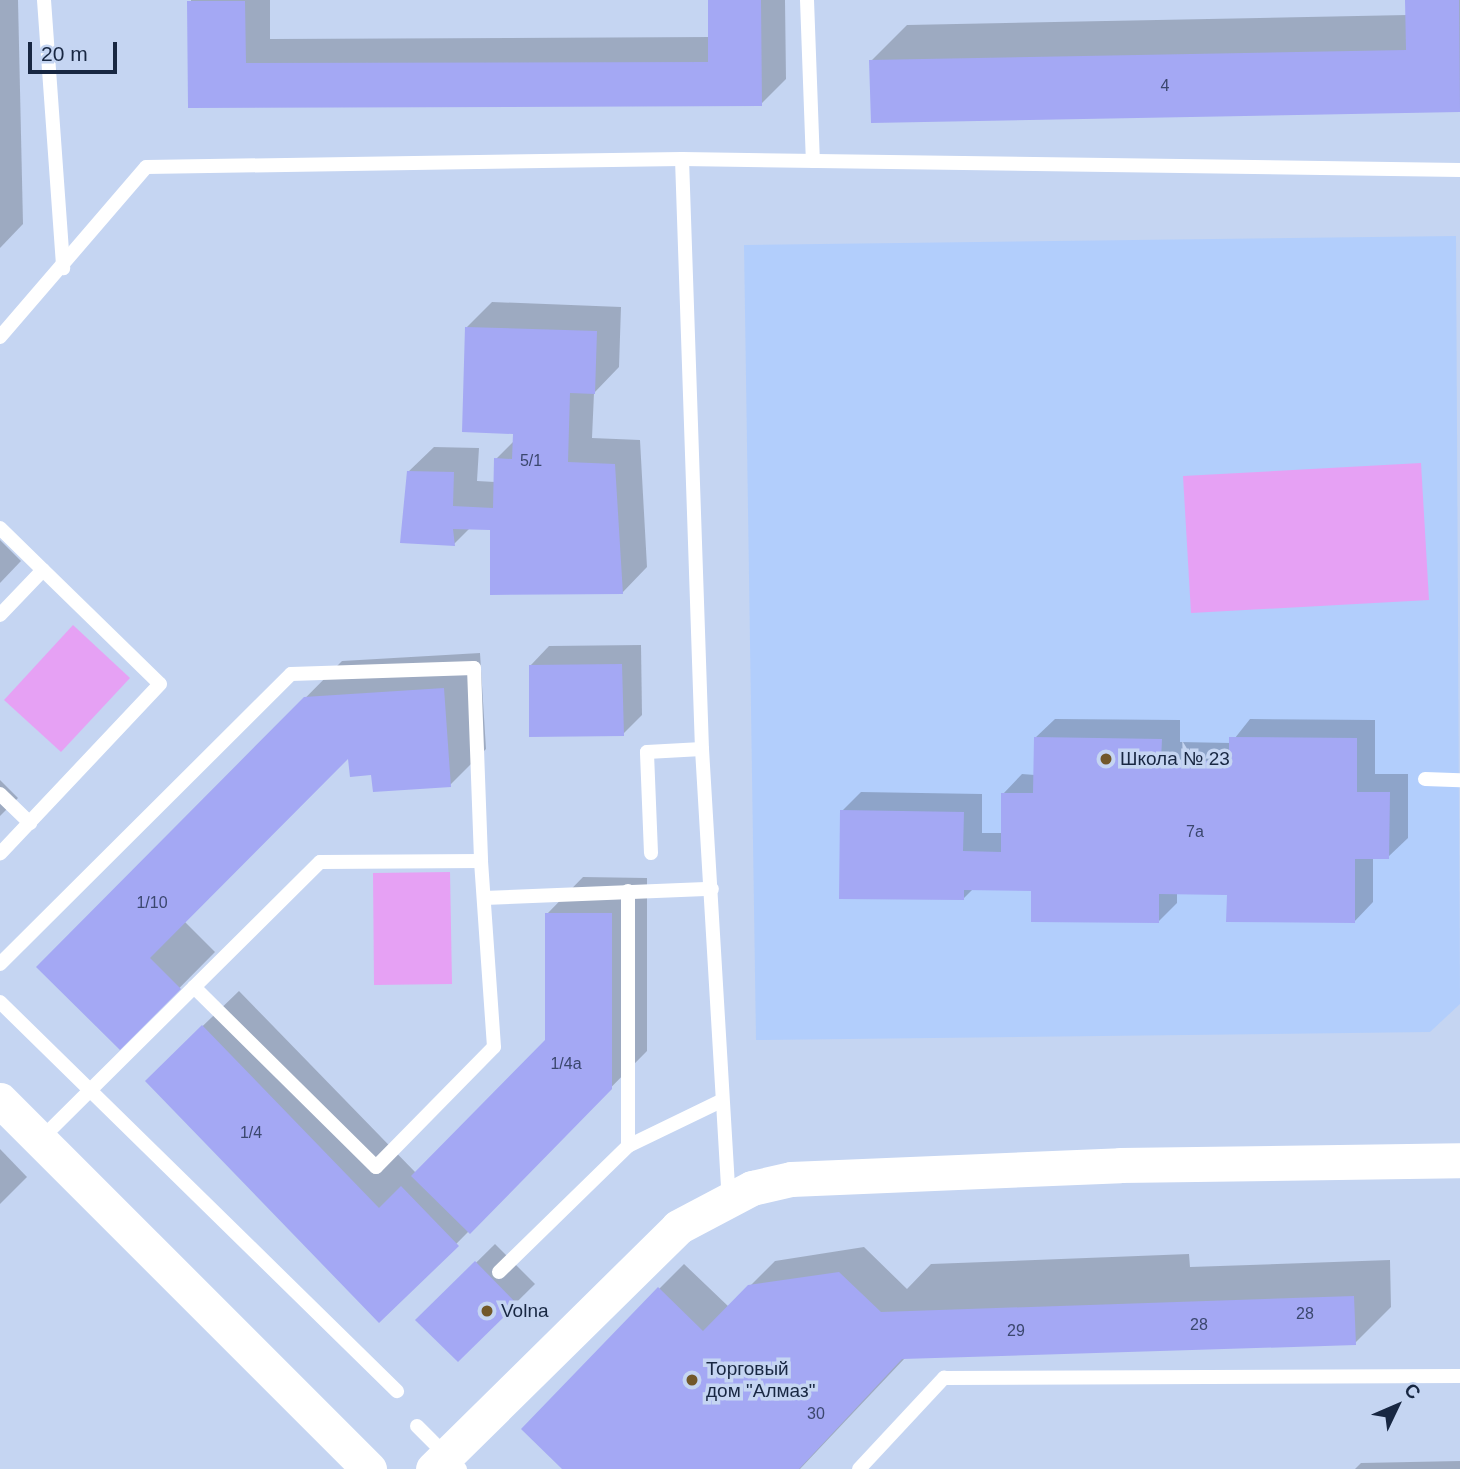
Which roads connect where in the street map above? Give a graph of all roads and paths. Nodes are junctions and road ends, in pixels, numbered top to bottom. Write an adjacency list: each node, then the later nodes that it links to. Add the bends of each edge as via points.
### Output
1 (44, 0): 6 (lane)
2 (807, 0): 4 (lane)
3 (682, 159): 4 (lane); 6 (lane, via 146,167); 11 (lane)
4 (813, 161): 5 (lane)
5 (1460, 170)
6 (63, 268): 7 (lane)
7 (0, 337)
8 (0, 528): 9 (lane)
9 (43, 570): 10 (lane); 15 (lane, via 160,684)
10 (0, 615)
11 (702, 749): 16 (lane, via 647,752); 19 (lane)
12 (1425, 779): 13 (lane)
13 (1460, 780)
14 (0, 794): 15 (lane)
15 (30, 823): 17 (lane)
16 (651, 853)
17 (0, 854)
18 (481, 861): 21 (lane); 22 (lane, via 474,668 291,674); 23 (lane, via 320,862)
19 (712, 889): 20 (lane); 27 (lane)
20 (628, 891): 21 (lane); 29 (lane)
21 (484, 898): 23 (lane, via 494,1047 376,1167)
22 (0, 964)
23 (194, 987): 25 (lane)
24 (0, 1002): 25 (lane)
25 (90, 1091): 28 (lane); 34 (lane)
26 (0, 1100): 28 (street)
27 (721, 1101): 29 (lane); 31 (lane)
28 (39, 1141): 37 (street)
29 (628, 1146): 32 (lane)
30 (1460, 1160): 31 (street, via 1120,1164 791,1179)
31 (729, 1199): 36 (street, via 678,1227)
32 (499, 1272)
33 (1460, 1376): 38 (lane, via 944,1378)
34 (397, 1391)
35 (417, 1426): 36 (lane)
36 (446, 1464)
37 (369, 1469)
38 (859, 1469)

